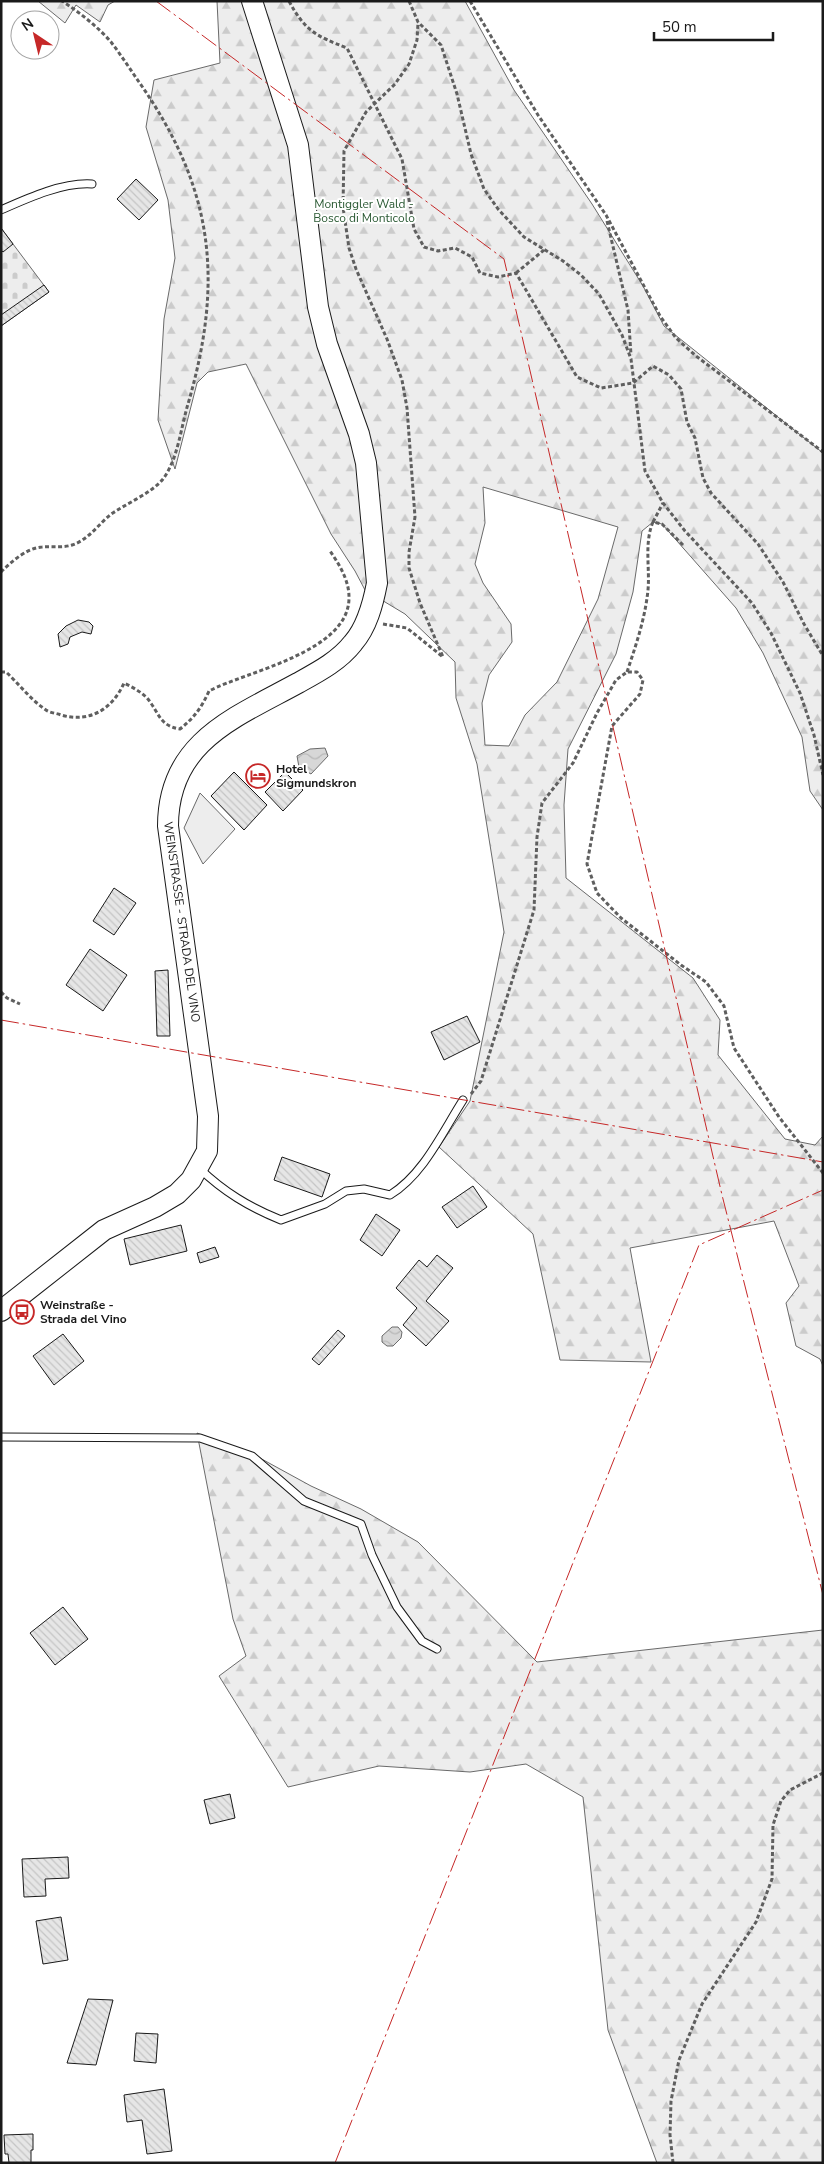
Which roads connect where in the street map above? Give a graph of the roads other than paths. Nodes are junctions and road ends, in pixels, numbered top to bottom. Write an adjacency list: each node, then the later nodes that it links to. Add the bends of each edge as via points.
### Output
1 (252, 1): 5 (main road, WEINSTRASSE - STRADA DEL VINO, via 298,145 318,307 326,344 359,434 366,463 377,583 371,611 354,643 321,670 243,713 206,738 191,753 173,788 168,826 208,1116 207,1151)
2 (92, 184): 3 (lane, via 81,183 48,192)
3 (1, 210)
4 (463, 1100): 5 (lane, via 410,1180 390,1195 364,1189 346,1191 325,1204 281,1220 220,1188)
5 (198, 1168): 6 (main road, WEINSTRASSE - STRADA DEL VINO, via 177,1194 104,1230)
6 (1, 1311)
7 (1, 1437): 8 (lane, via 200,1438 252,1456 304,1501 361,1524 397,1607 422,1642)
8 (436, 1649)

